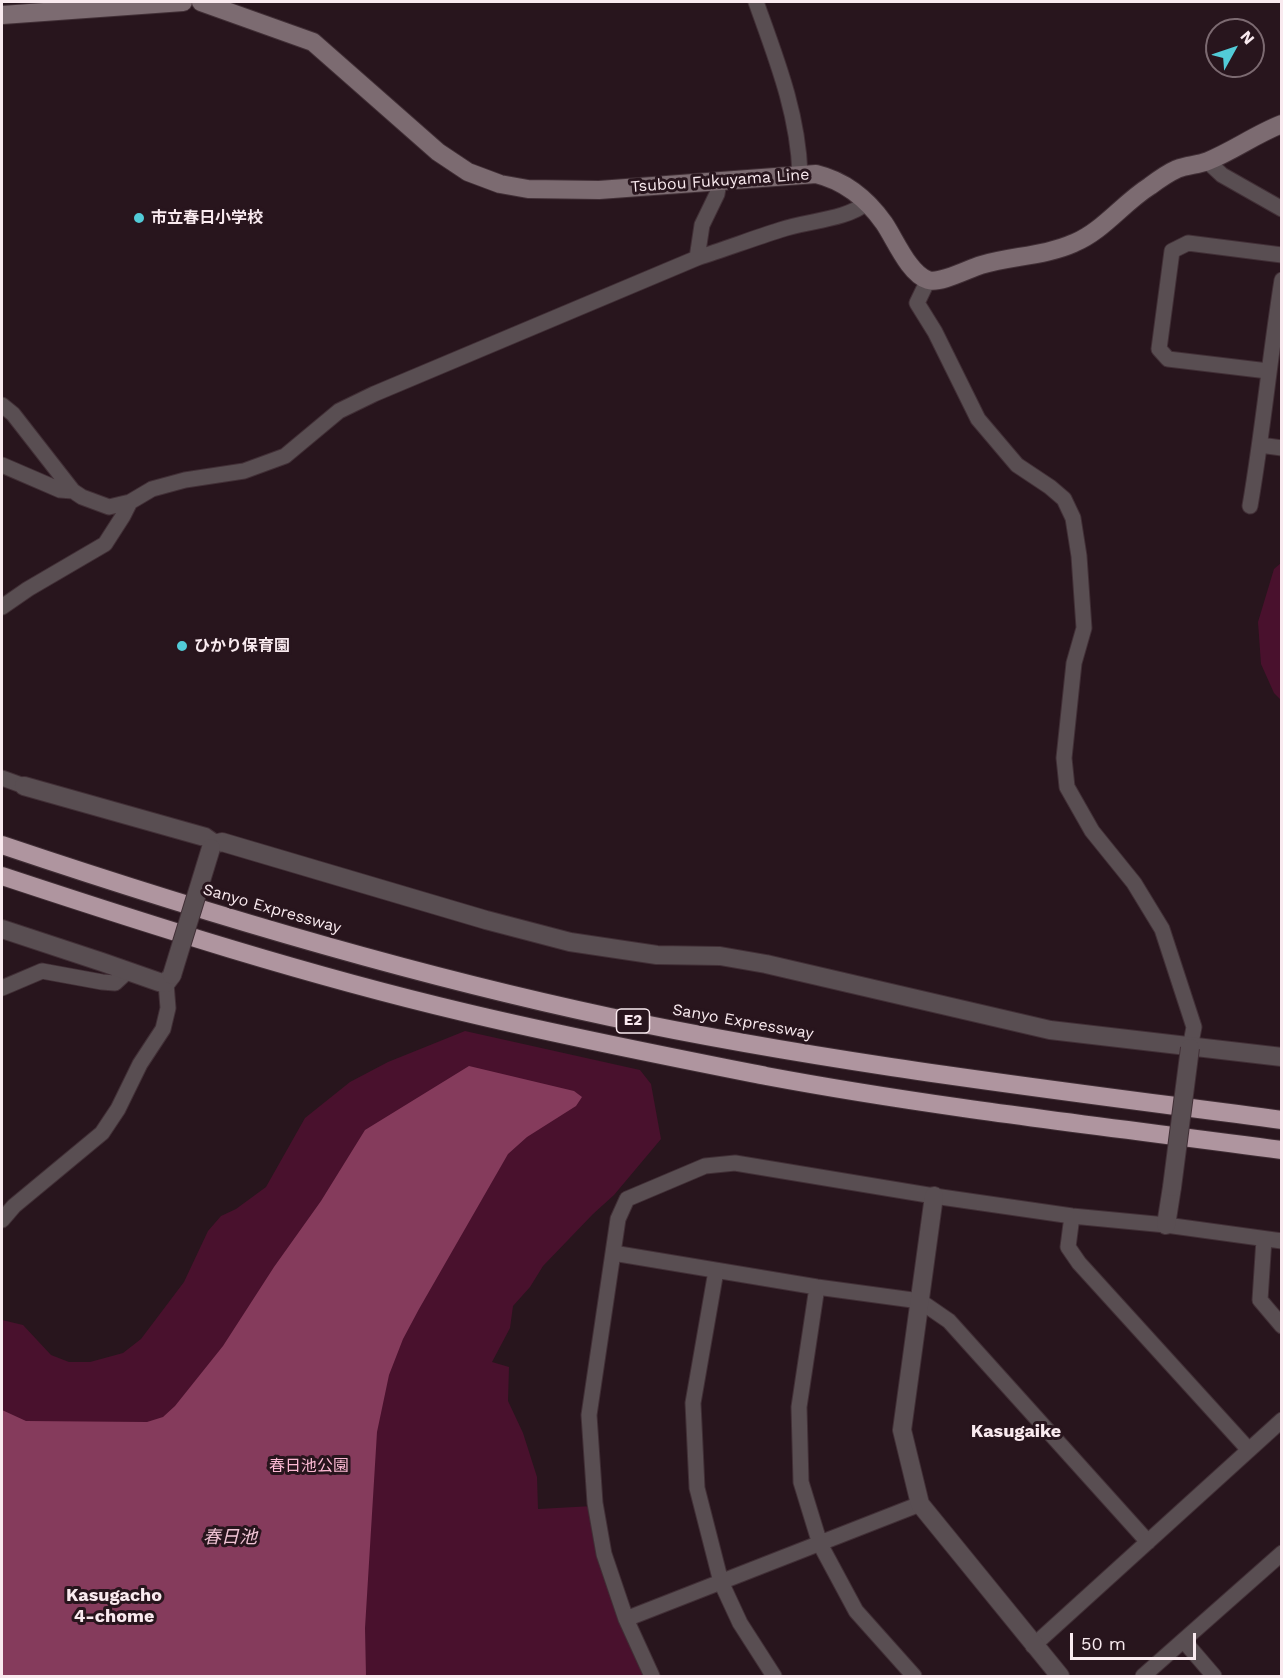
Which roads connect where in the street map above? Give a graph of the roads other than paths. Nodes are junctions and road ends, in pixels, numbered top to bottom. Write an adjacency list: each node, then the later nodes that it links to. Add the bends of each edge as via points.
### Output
1 (183, 2): 4 (main road)
2 (201, 2): 8 (main road, Tsubou Fukuyama Line, via 313,42 438,152 468,172 500,184 528,189 599,190)
3 (756, 2): 7 (street, via 790,100 799,143)
4 (2, 15)
5 (1281, 124): 6 (main road)
6 (1207, 161): 10 (street, via 1222,175); 13 (main road, via 1177,169 1148,187 1075,243)
7 (800, 174): 8 (main road, Tsubou Fukuyama Line); 9 (main road, Tsubou Fukuyama Line, via 832,178)
8 (719, 182): 12 (street, via 702,225)
9 (868, 202): 12 (street, via 856,212 782,229); 13 (main road, Tsubou Fukuyama Line, via 906,260)
10 (1281, 209)
11 (1281, 255): 15 (street, via 1188,243 1172,251 1159,349 1168,359)
12 (697, 258): 21 (street, via 339,411 285,456 244,471 152,489)
13 (928, 280): 33 (street, via 917,303 978,419 1017,465 1064,499 1073,518 1084,628 1074,663 1064,758 1067,787 1092,831 1134,884 1162,929 1194,1028)
14 (1281, 280): 15 (street)
15 (1268, 371): 17 (street)
16 (2, 405): 20 (street, via 14,414)
17 (1260, 445): 18 (street); 22 (street)
18 (1281, 448)
19 (2, 465): 20 (street, via 60,490)
20 (73, 490): 21 (street, via 109,507)
21 (130, 502): 23 (street, via 105,544)
22 (1250, 506)
23 (2, 607)
24 (2, 778): 25 (street)
25 (24, 786): 27 (street, via 205,837)
26 (2, 844): 35 (highway, Sanyo Expressway / E2, via 228,918 610,1017 912,1071)
27 (213, 846): 31 (street, bridge); 33 (street, via 222,842 570,942 657,955 720,956 1050,1030)
28 (2, 876): 36 (highway, E2, via 342,980 460,1012 606,1044 908,1100)
29 (2, 929): 30 (street)
30 (128, 971): 31 (street); 32 (street, via 115,983 42,971)
31 (169, 979): 39 (street, via 163,1029 102,1133)
32 (2, 988)
33 (1190, 1048): 34 (street); 40 (street, bridge)
34 (1281, 1057)
35 (1281, 1120)
36 (1281, 1150)
37 (934, 1196): 38 (street); 43 (street, via 735,1163 705,1166 627,1199 618,1219); 46 (street)
38 (1072, 1216): 40 (street); 49 (street, via 1068,1247 1079,1263)
39 (2, 1220)
40 (1166, 1225): 41 (street)
41 (1264, 1239): 42 (street); 47 (street, via 1260,1300)
42 (1281, 1241)
43 (613, 1253): 44 (street); 55 (street, via 589,1415 595,1503 604,1554)
44 (716, 1271): 45 (street); 54 (street, via 693,1404 697,1488)
45 (817, 1287): 46 (street); 52 (street, via 799,1407 801,1482)
46 (920, 1301): 50 (street, via 902,1430); 51 (street, via 949,1321)
47 (1281, 1326)
48 (1281, 1420): 49 (street)
49 (1249, 1450): 51 (street)
50 (920, 1504): 52 (street); 57 (street)
51 (1148, 1542): 57 (street)
52 (820, 1545): 54 (street); 60 (street, via 856,1611)
53 (1281, 1553): 56 (street)
54 (721, 1581): 55 (street); 59 (street, via 740,1623)
55 (626, 1619): 58 (street)
56 (1184, 1641): 62 (street); 63 (street)
57 (1033, 1646): 61 (street)
58 (651, 1677)
59 (774, 1677)
60 (914, 1677)
61 (1060, 1677)
62 (1143, 1677)
63 (1214, 1677)

